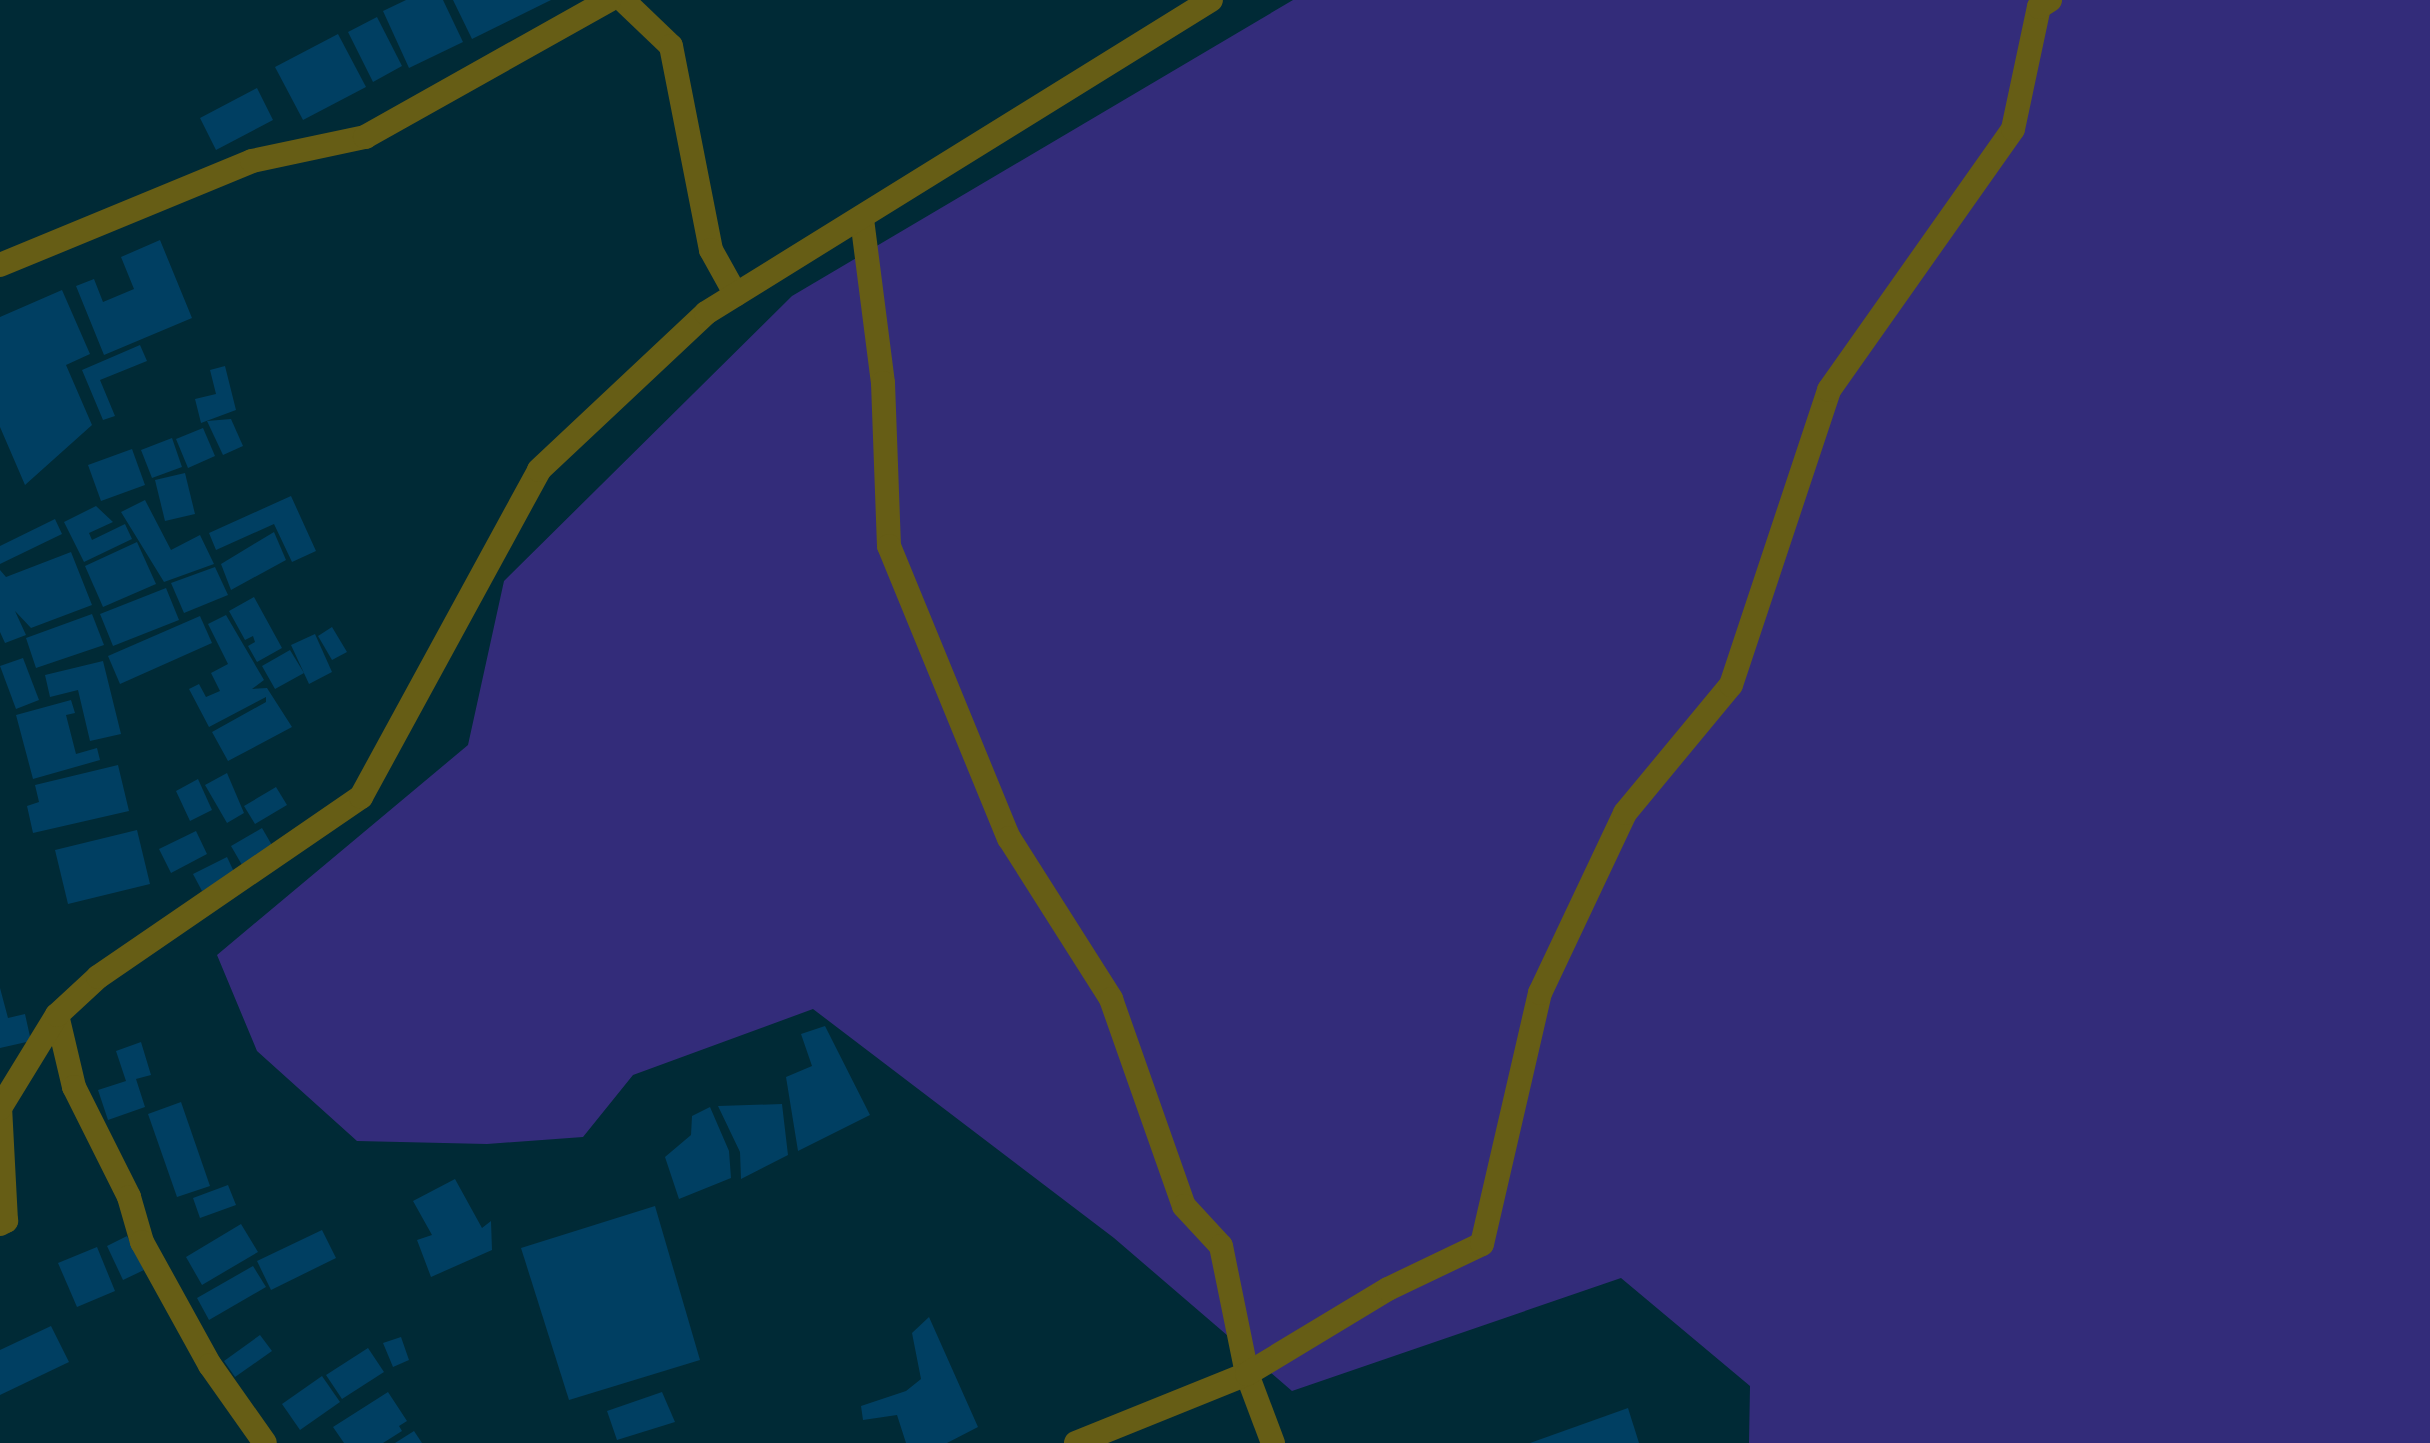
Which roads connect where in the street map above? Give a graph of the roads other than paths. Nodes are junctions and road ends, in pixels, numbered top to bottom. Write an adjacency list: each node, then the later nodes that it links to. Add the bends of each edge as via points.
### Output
1 (609, 0): 6 (lane, via 365,137 252,161)
2 (623, 0): 7 (lane, via 671,46 711,250)
3 (1211, 0): 5 (lane)
4 (2050, 0): 11 (lane, via 2039,7 2013,129 1829,390 1731,685 1625,813 1540,993 1482,1244 1388,1289)
5 (862, 219): 7 (lane); 11 (lane, via 883,383 889,546 1009,838 1111,999 1184,1206 1221,1246)
6 (0, 265)
7 (736, 295): 8 (lane, via 706,313 539,470 361,797 98,977)
8 (57, 1015): 9 (lane); 12 (lane, via 74,1087 129,1197 142,1242 210,1365)
9 (0, 1108): 10 (lane, via 6,1221)
10 (0, 1224)
11 (1247, 1374): 13 (lane); 14 (lane)
12 (265, 1443)
13 (1076, 1443)
14 (1273, 1443)

